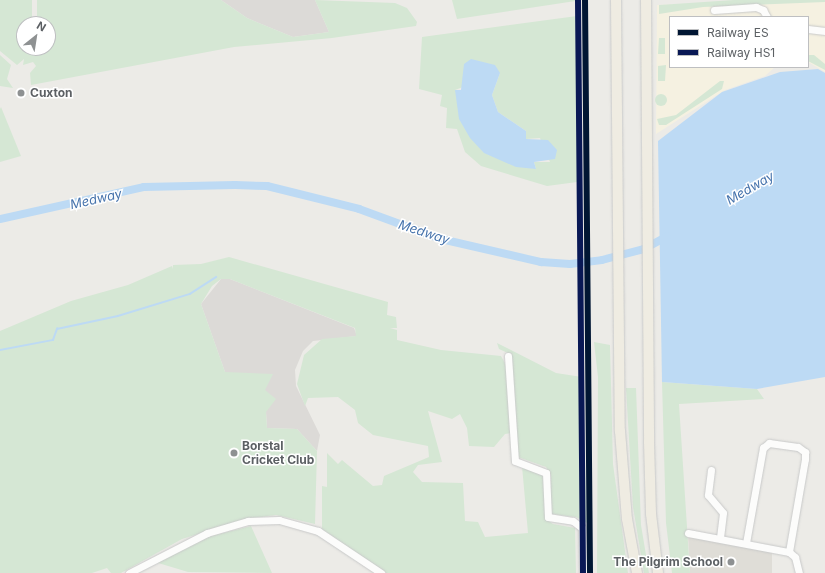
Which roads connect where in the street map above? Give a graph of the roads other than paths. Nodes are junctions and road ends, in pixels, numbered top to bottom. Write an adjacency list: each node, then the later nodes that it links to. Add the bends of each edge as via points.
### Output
1 (616, 0): 16 (highway, via 620,416 631,540)
2 (646, 0): 17 (highway, via 653,537)
3 (714, 10): 4 (street, via 756,7)
4 (766, 16)
5 (809, 29): 6 (street)
6 (825, 30)
7 (508, 356): 15 (street, via 515,461 544,470 548,517 573,521 582,528)
8 (711, 470): 10 (street, via 708,495 723,513)
9 (688, 533): 10 (street)
10 (720, 538): 11 (street)
11 (746, 543): 12 (street); 12 (street, via 763,448 768,443 793,446 801,448 806,454)
12 (789, 552): 18 (street, via 795,557)
13 (129, 573): 14 (street, via 207,533 248,521 278,520 318,531)
14 (381, 573)
15 (583, 573)
16 (637, 573)
17 (658, 573)
18 (800, 573)

